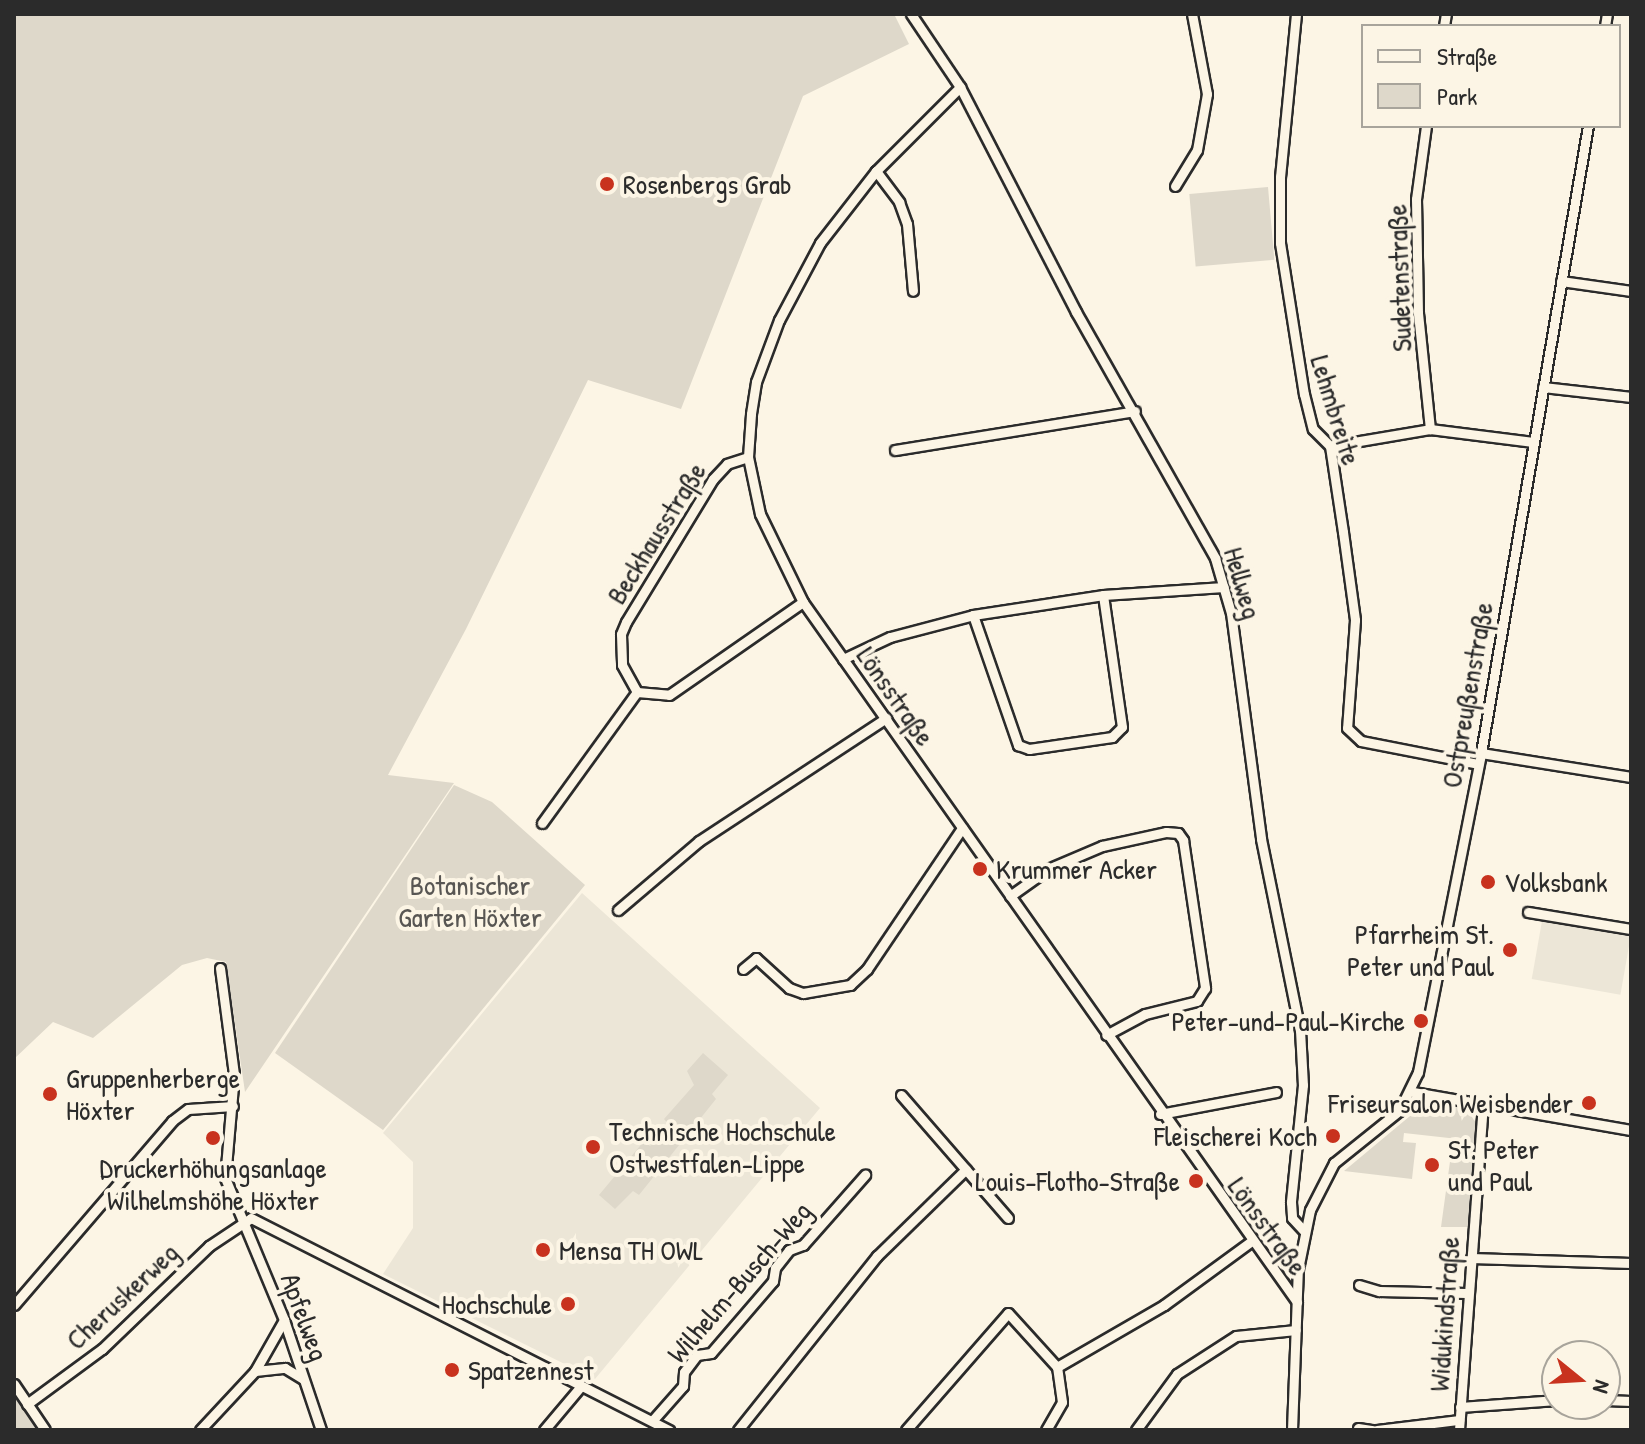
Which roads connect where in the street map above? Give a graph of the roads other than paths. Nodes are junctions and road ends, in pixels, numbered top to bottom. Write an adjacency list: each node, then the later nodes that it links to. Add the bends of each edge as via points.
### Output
1 (911, 14): 4 (street, Hellweg)
2 (1192, 14): 8 (street, via 1207,94 1197,150)
3 (1296, 14): 17 (street, Lehmbreite, via 1280,177 1280,243 1304,394 1313,429)
4 (960, 87): 7 (street, Lönsstraße); 14 (street, Hellweg, via 1076,312)
5 (1426, 128): 15 (street, Sudetenstraße, via 1416,214 1418,313)
6 (1588, 128): 9 (street, Ostpreußenstraße)
7 (876, 171): 10 (street, via 907,224); 19 (street, Lönsstraße, via 820,243 779,320 756,382)
8 (1175, 186)
9 (1561, 281): 11 (street); 12 (street, Ostpreußenstraße)
10 (913, 291)
11 (1631, 291)
12 (1543, 387): 13 (street); 16 (street, Ostpreußenstraße)
13 (1631, 397)
14 (1135, 411): 18 (street); 20 (street, Hellweg, via 1201,527)
15 (1430, 429): 16 (street); 17 (street)
16 (1533, 442): 27 (street, Ostpreußenstraße)
17 (1330, 446): 27 (street, Lehmbreite, via 1355,620 1349,734 1361,741)
18 (895, 450)
19 (748, 457): 22 (street, Lönsstraße, via 768,539); 25 (street, Beckhausstraße, via 727,464 713,479 626,622 622,665)
20 (1224, 587): 21 (street); 49 (street, Hellweg, via 1238,650 1261,839 1300,1030 1303,1085 1291,1202 1292,1218)
21 (1103, 595): 23 (street); 23 (street, via 1122,727 1112,737 1029,749 1018,745)
22 (803, 602): 24 (street, Lönsstraße); 25 (street, via 681,689 657,696)
23 (973, 615): 24 (street, via 890,637)
24 (843, 659): 26 (street, Lönsstraße)
25 (637, 692): 29 (street)
26 (886, 718): 30 (street, Lönsstraße); 32 (street, via 699,841)
27 (1480, 758): 28 (street); 39 (street, Ostpreußenstraße)
28 (1631, 777)
29 (542, 823)
30 (962, 828): 31 (street, Lönsstraße); 36 (street, via 867,969 850,985 803,993 789,988 756,958)
31 (1010, 896): 37 (street, Lönsstraße); 37 (street, via 1048,869 1102,846 1166,832 1178,833 1183,840 1205,988 1197,1001 1145,1014)
32 (618, 910)
33 (1528, 912): 34 (street)
34 (1631, 929)
35 (220, 968): 42 (street, Apfelweg)
36 (743, 969)
37 (1106, 1035): 43 (street, Lönsstraße)
38 (1276, 1092): 43 (street)
39 (1413, 1092): 41 (street); 49 (street, via 1399,1111 1334,1163)
40 (901, 1095): 45 (street)
41 (1483, 1105): 44 (street); 51 (street, Widukindstraße)
42 (233, 1106): 48 (street, Apfelweg, via 223,1157 225,1178); 56 (street, via 188,1109 172,1121)
43 (1160, 1114): 50 (street, Lönsstraße)
44 (1631, 1130)
45 (966, 1169): 47 (street); 75 (street, via 877,1256)
46 (865, 1175): 67 (street, Wilhelm-Busch-Weg, via 803,1245 789,1250 775,1268 773,1281 711,1353 697,1355 684,1372 683,1386)
47 (1008, 1218)
48 (245, 1221): 57 (street, Apfelweg); 63 (street, via 260,1219); 65 (street, Cheruskerweg, via 209,1246 102,1349)
49 (1304, 1231): 55 (street)
50 (1250, 1242): 55 (street, Lönsstraße); 59 (street, via 1164,1305)
51 (1471, 1258): 52 (street); 54 (street, Widukindstraße)
52 (1631, 1263)
53 (1359, 1285): 54 (street, via 1379,1291)
54 (1466, 1293): 66 (street, Widukindstraße)
55 (1297, 1302): 58 (street)
56 (14, 1305)
57 (284, 1320): 60 (street); 61 (street, Apfelweg)
58 (1296, 1330): 78 (street, via 1236,1336 1177,1374); 79 (street)
59 (1057, 1367): 76 (street, via 1008,1313); 77 (street, via 1062,1402)
60 (255, 1371): 61 (street, via 285,1368); 71 (street)
61 (305, 1380): 72 (street, Apfelweg)
62 (14, 1384): 65 (street)
63 (581, 1386): 67 (street); 73 (street)
64 (1541, 1401): 66 (street)
65 (27, 1404): 70 (street)
66 (1460, 1407): 68 (street, Widukindstraße)
67 (652, 1421): 74 (street)
68 (1459, 1425): 80 (street)
69 (1358, 1428): 80 (street)
70 (45, 1430)
71 (200, 1430)
72 (321, 1430)
73 (544, 1430)
74 (669, 1430)
75 (738, 1430)
76 (906, 1430)
77 (1046, 1430)
78 (1136, 1430)
79 (1292, 1430)
80 (1375, 1430)

